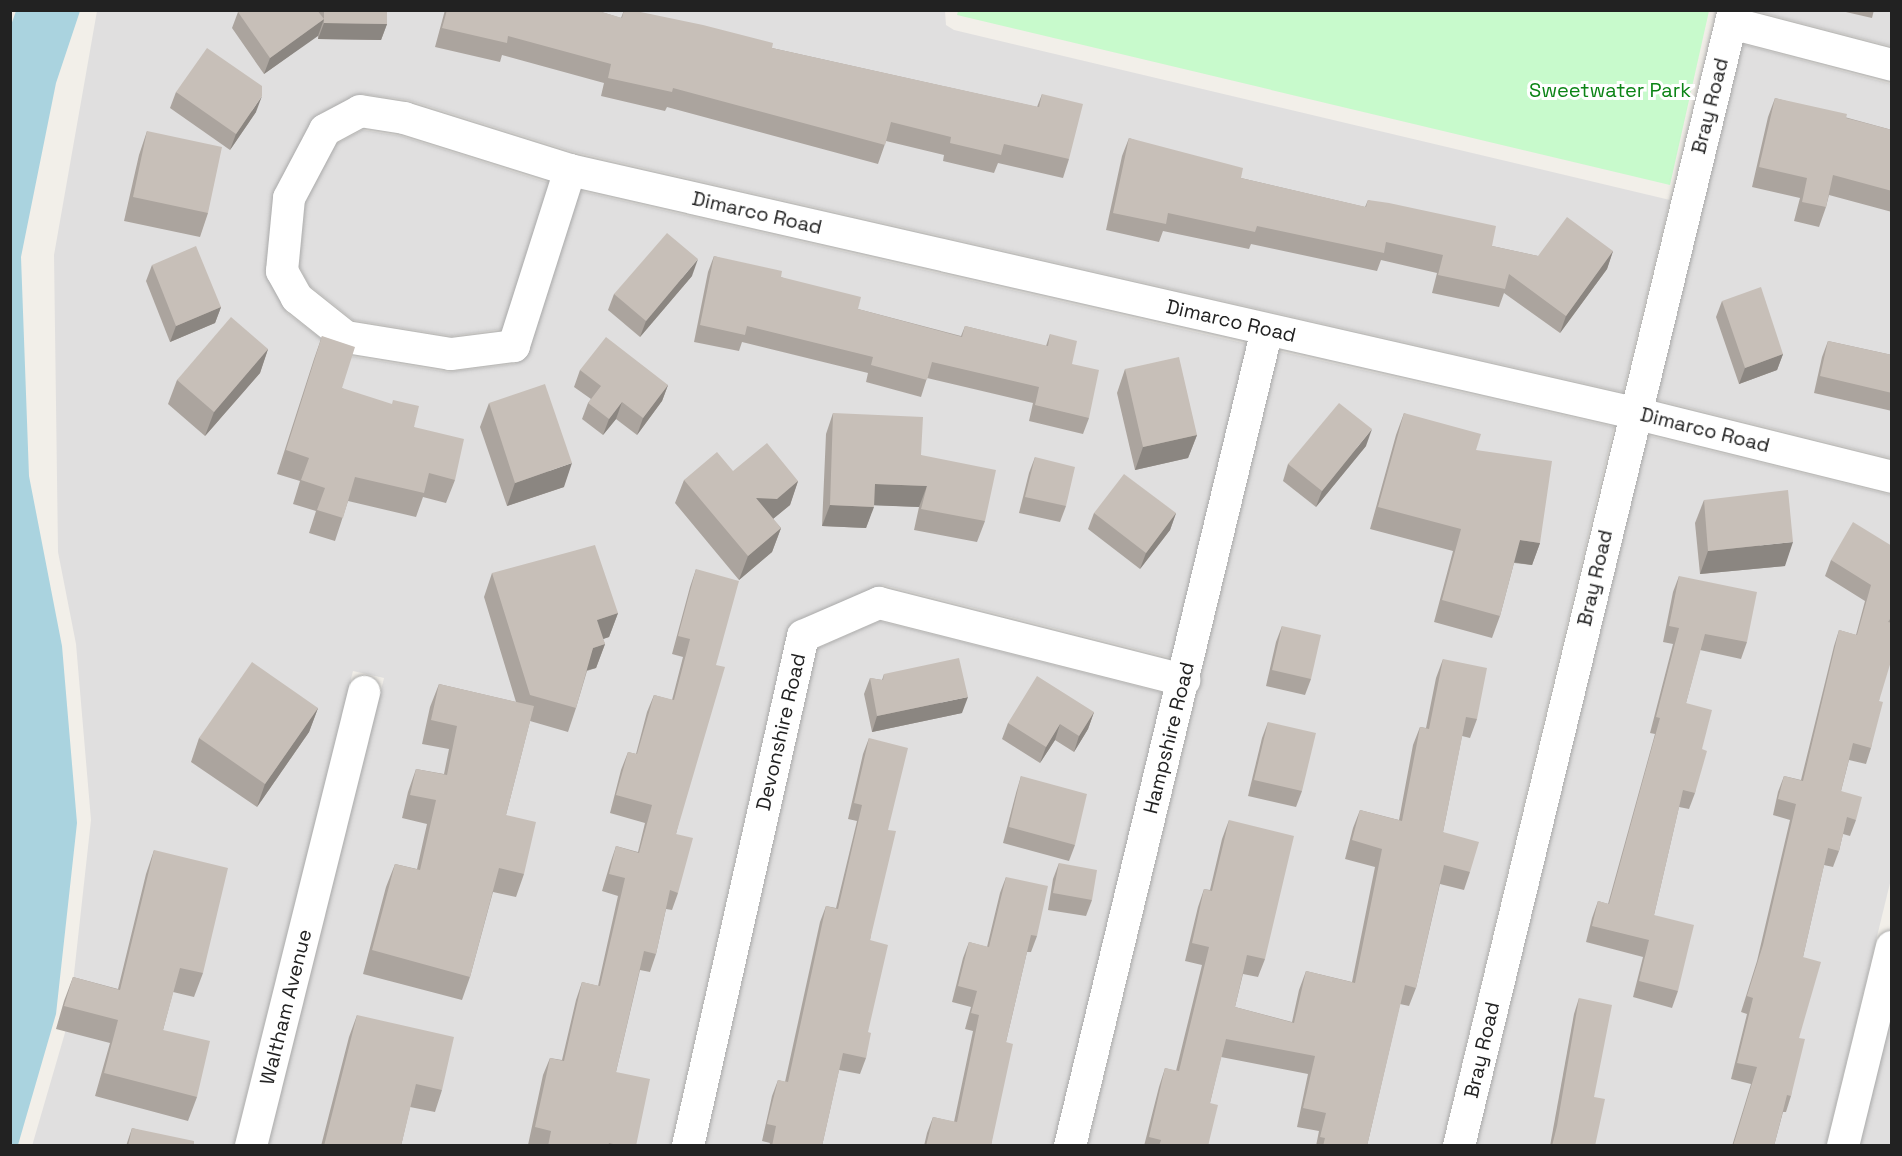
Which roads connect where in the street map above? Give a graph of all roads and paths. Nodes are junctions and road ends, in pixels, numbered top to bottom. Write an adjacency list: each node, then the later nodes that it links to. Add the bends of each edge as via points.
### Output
1 (1732, 17): 2 (street); 5 (street, Bray Road)
2 (1892, 65)
3 (570, 170): 3 (street, Dimarco Road, via 404,118 360,111 325,130 289,198 282,271 297,298 346,337 451,354 514,346); 4 (street, Dimarco Road)
4 (1267, 330): 5 (street, Dimarco Road); 7 (street, Hampshire Road)
5 (1634, 413): 6 (street, Dimarco Road); 13 (street, Bray Road)
6 (1892, 477)
7 (1184, 680): 11 (street, Devonshire Road, via 879,603 803,636); 12 (street, Hampshire Road)
8 (364, 692): 10 (street, Waltham Avenue)
9 (1892, 947): 14 (street)
10 (251, 1146)
11 (688, 1146)
12 (1070, 1146)
13 (1459, 1146)
14 (1843, 1146)

